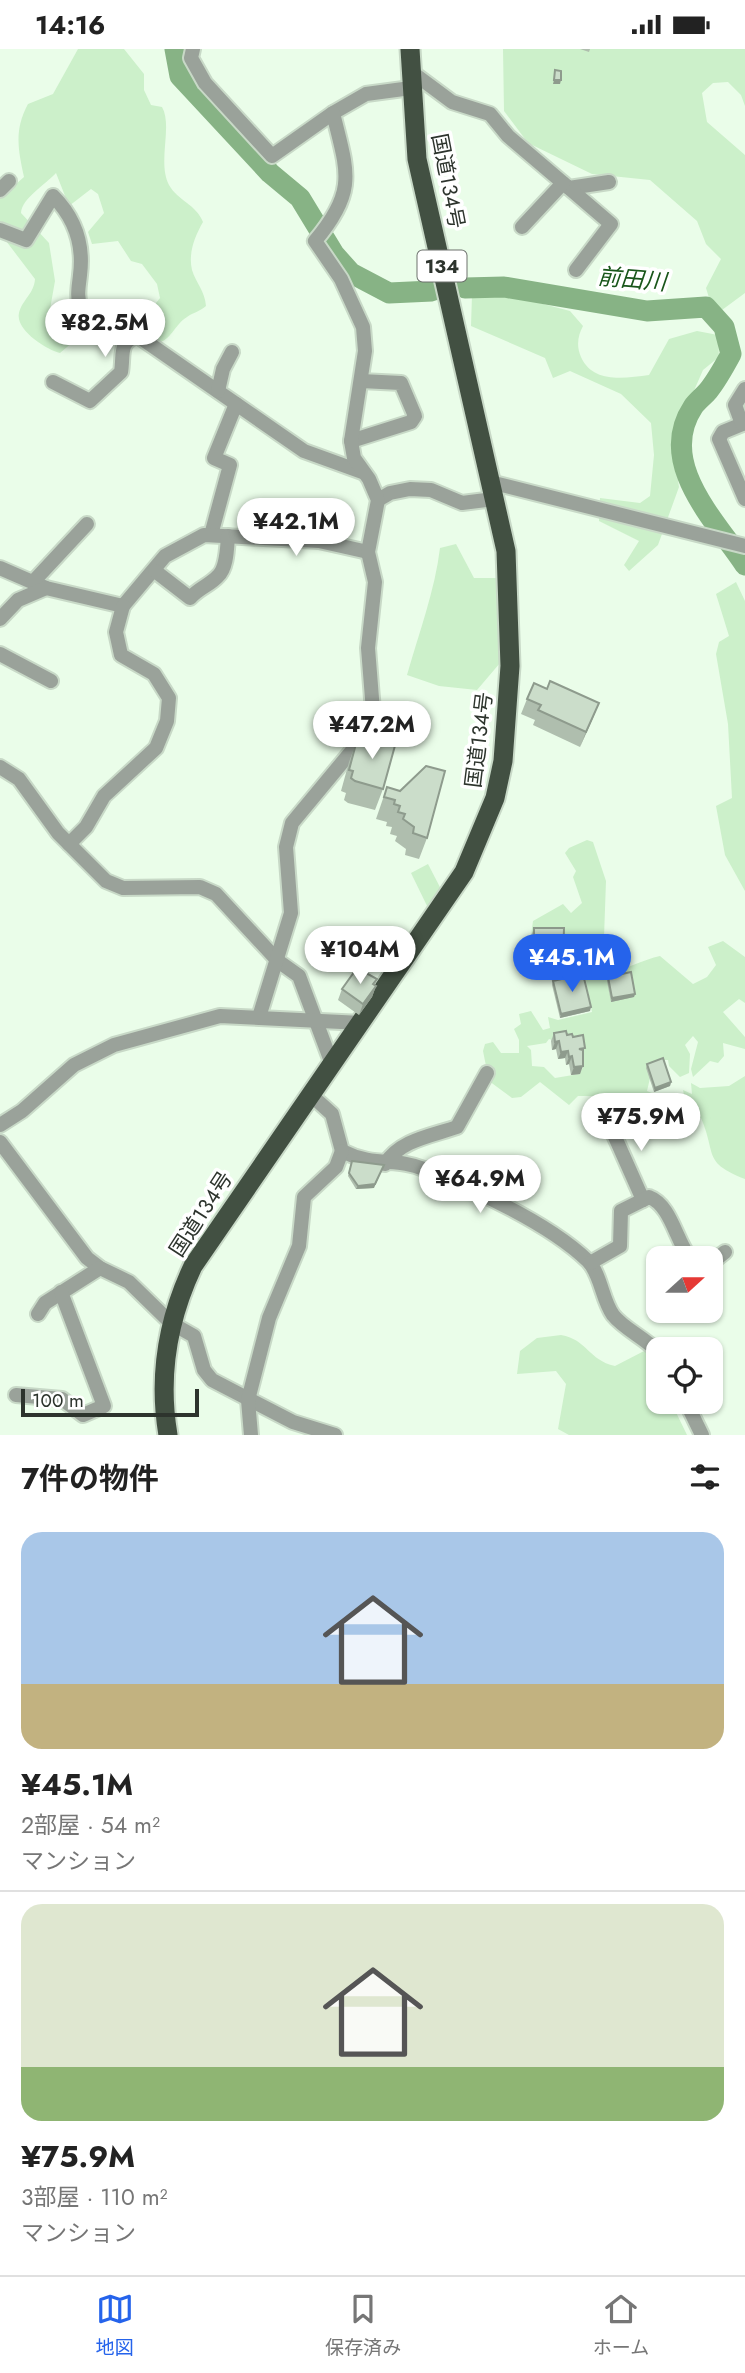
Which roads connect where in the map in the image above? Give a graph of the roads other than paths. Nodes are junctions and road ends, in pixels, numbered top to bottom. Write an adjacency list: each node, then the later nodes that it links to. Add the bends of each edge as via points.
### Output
1 (193, 49): 4 (street, via 191,58 205,83 272,156)
2 (410, 49): 3 (highway, 国道134号 / 134)
3 (410, 79): 4 (street, via 366,94); 6 (street, via 452,102 490,114 508,136); 20 (highway, 国道134号 / 134, via 417,159)
4 (333, 113): 12 (street, via 348,176 341,202 315,241 341,279 363,327)
5 (608, 182): 6 (street)
6 (566, 185): 7 (street); 9 (street, via 611,224)
7 (523, 227)
8 (0, 230): 10 (street, via 26,240 53,196 71,217 80,242 80,306 94,320)
9 (576, 270)
10 (138, 336): 13 (street, via 122,346 121,372 90,401); 15 (street)
11 (232, 352): 15 (street)
12 (361, 381): 18 (street); 18 (street, via 401,383 415,416 411,422)
13 (53, 382)
14 (745, 389): 17 (street, via 735,405)
15 (218, 391): 16 (street)
16 (236, 404): 19 (street, via 304,451); 24 (street, via 214,458 230,465)
17 (743, 424): 21 (street, via 723,432 719,439)
18 (351, 441): 19 (street)
19 (362, 472): 22 (street)
20 (492, 490): 22 (street, via 462,503 431,490 410,489); 26 (street); 40 (highway, 国道134号 / 134, via 506,551 510,612 505,740 495,798 464,872)
21 (745, 499)
22 (378, 501): 27 (street)
23 (87, 524): 30 (street)
24 (211, 535): 25 (street); 29 (street, via 191,540 165,556)
25 (228, 536): 27 (street, via 319,541); 29 (street, via 218,576 190,598)
26 (743, 545)
27 (368, 552): 37 (street, via 375,582 368,648 371,720 356,747 292,823 286,847 290,913)
28 (0, 568): 30 (street)
29 (155, 571): 31 (street)
30 (40, 585): 31 (street); 32 (street)
31 (123, 606): 36 (street, via 116,632 121,656 154,674 169,698 167,721 156,748 109,790 86,827)
32 (0, 619)
33 (0, 654): 34 (street)
34 (51, 681)
35 (0, 767): 36 (street, via 19,779)
36 (69, 843): 37 (street, via 106,881 123,888 200,887 216,894)
37 (278, 961): 38 (street); 39 (street, via 299,976)
38 (259, 1017): 39 (street); 45 (street, via 220,1016 114,1045 74,1065)
39 (316, 1021): 40 (street); 41 (street)
40 (362, 1023): 41 (highway, 国道134号 / 134)
41 (332, 1064): 43 (highway, 国道134号 / 134)
42 (487, 1073): 48 (street, via 457,1127 402,1146)
43 (311, 1095): 47 (street, via 332,1115); 55 (highway, 国道134号 / 134, via 193,1265)
44 (607, 1119): 49 (street)
45 (0, 1125)
46 (0, 1142): 52 (street, via 77,1247)
47 (342, 1151): 48 (street, via 359,1160); 58 (street, via 336,1167 304,1197 299,1246 269,1318)
48 (385, 1164): 51 (street, via 410,1163 446,1178 550,1233)
49 (643, 1201): 50 (street, via 655,1199 665,1211); 51 (street, via 621,1211 620,1246)
50 (680, 1246)
51 (590, 1263): 56 (street, via 613,1315)
52 (100, 1268): 53 (street); 55 (street, via 130,1282)
53 (61, 1293): 54 (street); 57 (street, via 103,1406 83,1415 62,1399)
54 (38, 1314)
55 (171, 1323): 58 (street, via 194,1336 204,1370 212,1380); 60 (highway, 国道134号 / 134, via 164,1371)
56 (646, 1339)
57 (16, 1395)
58 (248, 1400): 61 (street); 62 (street, via 293,1422)
59 (692, 1414): 63 (street)
60 (168, 1435)
61 (251, 1435)
62 (335, 1435)
63 (702, 1435)

